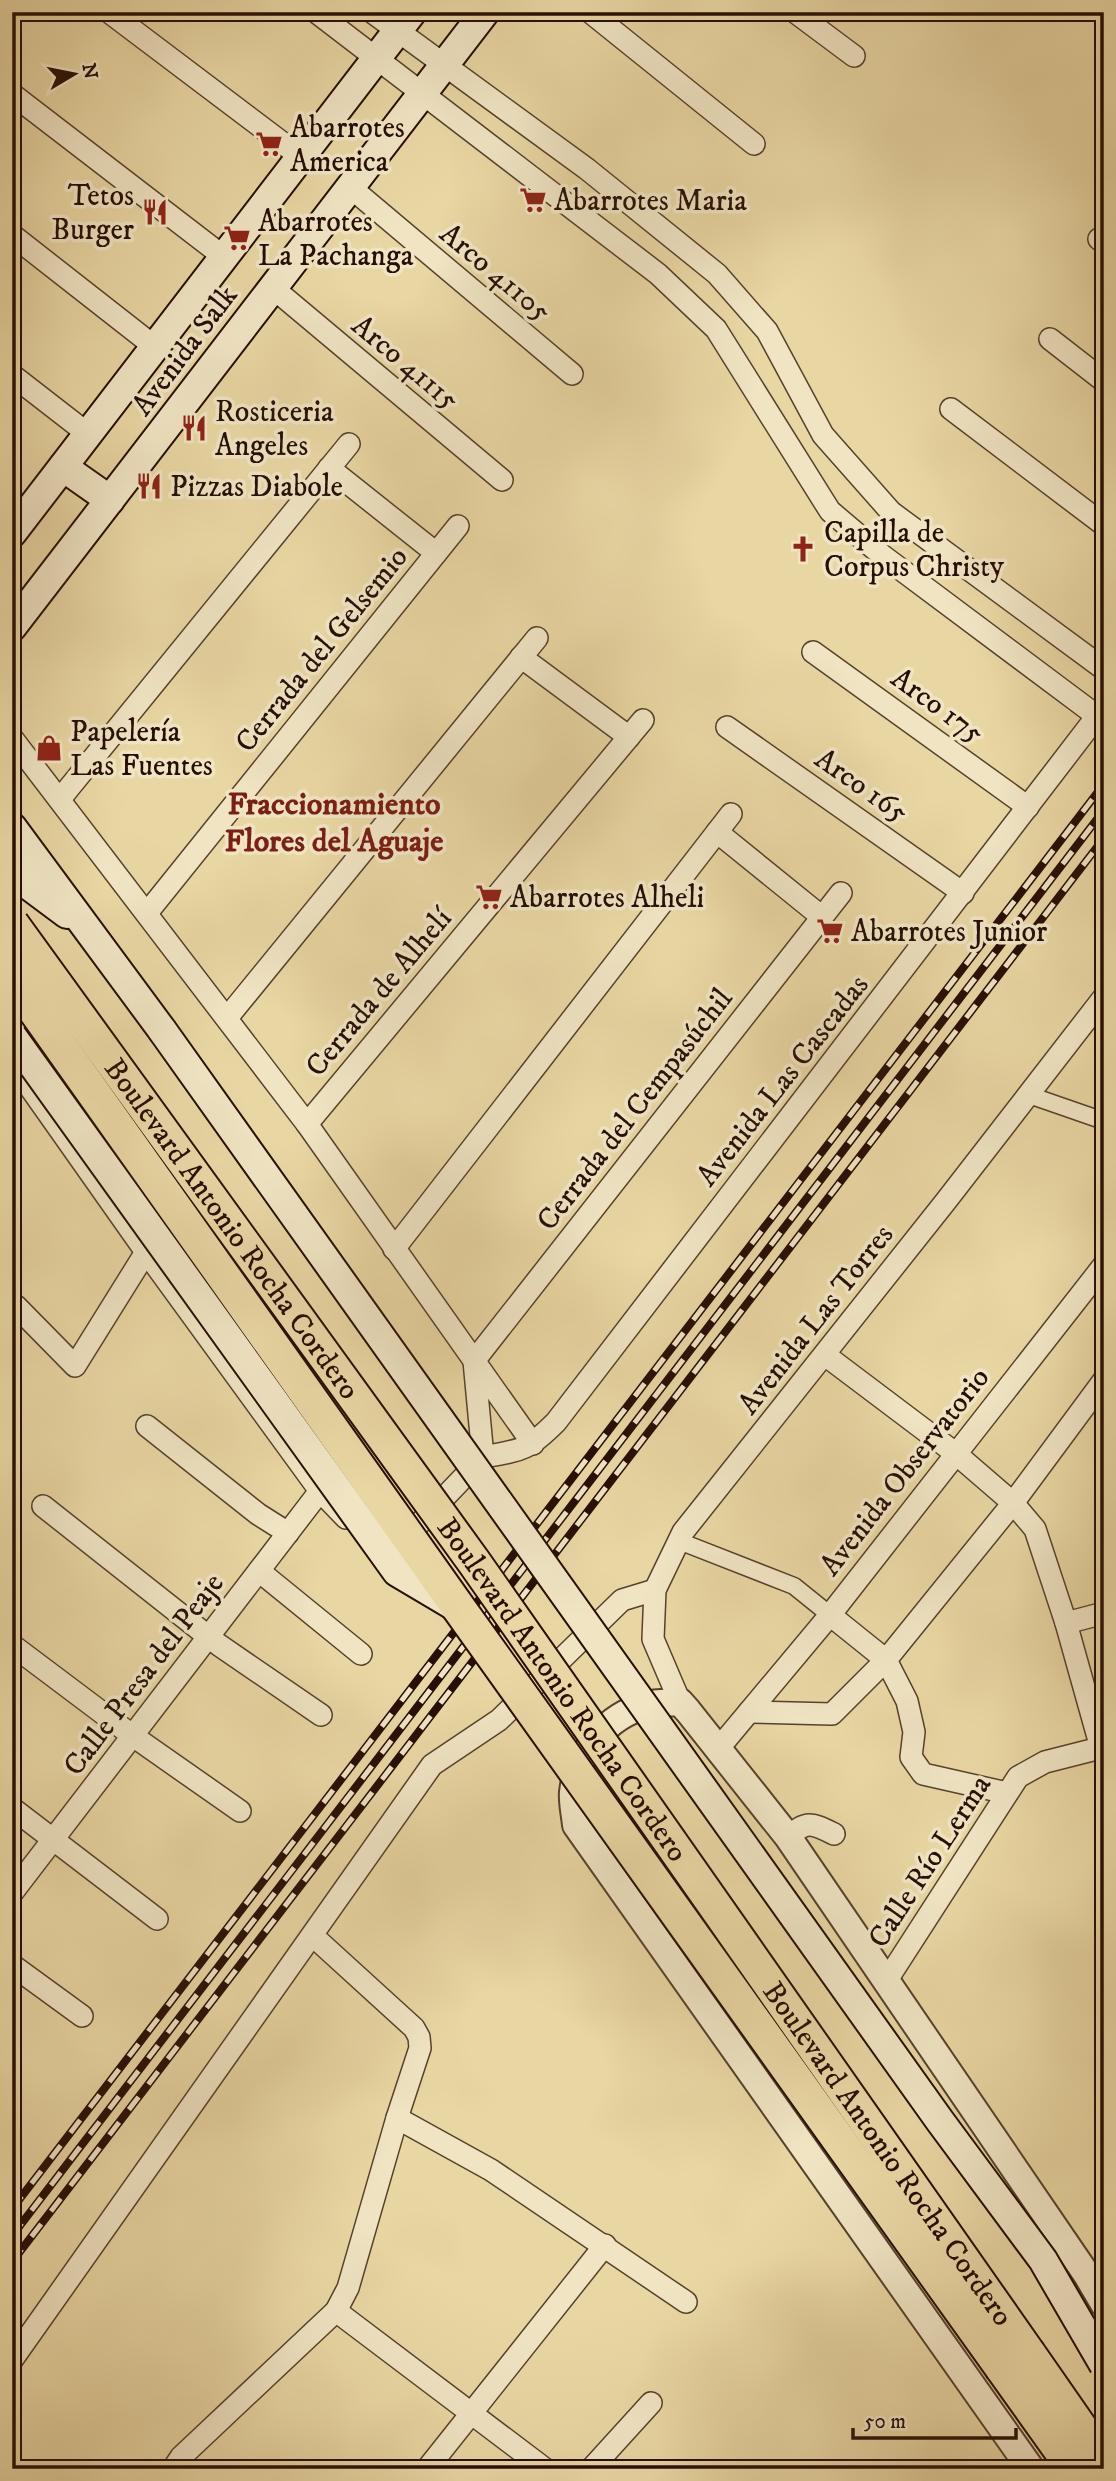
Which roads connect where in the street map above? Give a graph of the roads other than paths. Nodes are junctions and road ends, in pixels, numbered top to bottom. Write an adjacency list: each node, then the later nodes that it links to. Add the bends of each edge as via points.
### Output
1 (109, 12): 14 (street)
2 (316, 12): 9 (street)
3 (372, 12): 7 (street)
4 (485, 12): 10 (main road, Avenida Salk)
5 (590, 12): 13 (street)
6 (795, 12): 8 (street)
7 (404, 22): 9 (main road, Avenida Salk); 10 (street)
8 (855, 57)
9 (376, 60): 12 (street); 14 (main road, Avenida Salk)
10 (444, 66): 12 (main road, Avenida Salk); 39 (street, via 587,169 717,274 768,331 823,435 891,512)
11 (12, 94): 17 (street)
12 (423, 94): 15 (main road, Avenida Salk); 40 (street, via 658,274 716,329 830,511 883,556)
13 (754, 144)
14 (301, 157): 17 (main road, Avenida Salk)
15 (350, 187): 18 (main road, Avenida Salk); 22 (street, Arco 41105)
16 (12, 236): 20 (street)
17 (224, 257): 20 (main road, Avenida Salk)
18 (273, 288): 29 (street, Arco 41115); 30 (main road, Avenida Salk)
19 (1050, 339): 23 (street)
20 (155, 347): 25 (main road, Avenida Salk)
21 (12, 374): 25 (street)
22 (572, 374)
23 (1104, 381)
24 (950, 409): 31 (street)
25 (88, 434): 27 (main road, Avenida Salk)
26 (349, 444): 28 (street)
27 (63, 467): 30 (main road); 33 (main road, Avenida Salk)
28 (330, 468): 34 (street, Cerrada del Gelsemio); 45 (street)
29 (502, 480)
30 (110, 500): 35 (main road, Avenida Salk)
31 (1104, 525)
32 (458, 526): 34 (street, Cerrada del Gelsemio)
33 (12, 533)
34 (436, 553): 53 (street, Cerrada del Gelsemio)
35 (12, 628)
36 (537, 638): 38 (street)
37 (813, 652): 46 (street, Arco 175)
38 (521, 657): 43 (street); 59 (street)
39 (1104, 669)
40 (1100, 711): 46 (street, Avenida Las Cascadas)
41 (643, 720): 43 (street, Cerrada de Alhelí)
42 (727, 727): 52 (street, Arco 165)
43 (629, 737): 64 (street, Cerrada de Alhelí)
44 (12, 738): 45 (street)
45 (60, 799): 53 (street)
46 (1028, 807): 52 (street, Avenida Las Cascadas)
47 (731, 814): 49 (street)
48 (12, 827): 56 (main road)
49 (718, 832): 54 (street); 65 (street)
50 (12, 873): 56 (main road)
51 (841, 893): 54 (street, Cerrada del Cempasúchil)
52 (963, 893): 73 (street, Avenida Las Cascadas, via 556,1422)
53 (147, 913): 59 (street)
54 (822, 917): 70 (street, Cerrada del Cempasúchil)
55 (12, 924): 115 (highway, Boulevard Antonio Rocha Cordero, bridge, via 474,1562)
56 (89, 930): 116 (main road, bridge, via 1043,2260)
57 (12, 978): 83 (highway, Boulevard Antonio Rocha Cordero, bridge)
58 (1104, 996): 62 (street, Avenida Las Torres)
59 (227, 1018): 64 (street)
60 (12, 1036): 83 (main road, bridge, via 397,1572)
61 (12, 1062): 66 (street)
62 (1029, 1095): 63 (street); 69 (street, Avenida Las Torres)
63 (1104, 1121)
64 (307, 1124): 65 (street)
65 (394, 1249): 70 (street)
66 (146, 1252): 68 (street, via 75,1366); 76 (street)
67 (1104, 1265): 74 (street, Avenida Observatorio)
68 (16, 1306)
69 (825, 1355): 74 (street); 80 (street, Avenida Las Torres)
70 (474, 1361): 73 (street); 75 (street)
71 (1104, 1380): 77 (street)
72 (147, 1426): 79 (street)
73 (533, 1444): 75 (street, Avenida Las Cascadas)
74 (955, 1453): 77 (street); 85 (street, Avenida Observatorio)
75 (483, 1457): 76 (street, via 418,1525 385,1538 356,1529)
76 (320, 1491): 79 (street, Calle Presa del Peaje)
77 (1013, 1503): 86 (street, via 1035,1529); 90 (street)
78 (43, 1506): 87 (street)
79 (288, 1533): 81 (street, Calle Presa del Peaje)
80 (679, 1541): 82 (street, Avenida Las Torres); 85 (street, via 794,1586)
81 (259, 1571): 87 (street, Calle Presa del Peaje); 89 (street)
82 (655, 1590): 91 (street, Avenida Las Torres, via 653,1639); 105 (street, via 622,1600 499,1720 432,1765)
83 (458, 1607): 115 (highway, Boulevard Antonio Rocha Cordero, bridge)
84 (1104, 1613): 86 (street)
85 (830, 1615): 90 (street); 92 (street, Avenida Observatorio)
86 (1066, 1623): 95 (street)
87 (209, 1637): 93 (street); 94 (street, Calle Presa del Peaje)
88 (12, 1645): 94 (street)
89 (361, 1654)
90 (886, 1660): 92 (street, via 832,1714); 97 (street, via 907,1701 914,1732 911,1757 923,1774)
91 (680, 1702): 96 (street); 124 (street, via 649,1704 620,1716 596,1736 580,1763 573,1793 576,1825)
92 (749, 1712): 96 (street, Avenida Observatorio)
93 (321, 1715)
94 (133, 1736): 99 (street); 102 (street, Calle Presa del Peaje)
95 (1102, 1748): 97 (street, Calle Río Lerma, via 1045,1762 1018,1777)
96 (719, 1749): 101 (street)
97 (1007, 1793): 107 (street, Calle Río Lerma)
98 (12, 1808): 102 (street)
99 (240, 1811)
100 (834, 1834): 101 (street, via 811,1824)
101 (788, 1837): 107 (street)
102 (54, 1839): 103 (street, Calle Presa del Peaje); 104 (street)
103 (12, 1893)
104 (158, 1919)
105 (313, 1936): 109 (street, via 419,2037 420,2048); 114 (street)
106 (12, 1965): 108 (street)
107 (886, 1983): 112 (street)
108 (82, 2016)
109 (397, 2118): 110 (street, via 491,2170); 113 (street, via 348,2288)
110 (605, 2245): 111 (street); 118 (street)
111 (686, 2302)
112 (1104, 2304)
113 (336, 2311): 118 (street); 120 (street)
114 (12, 2360)
115 (1016, 2361): 119 (highway, Boulevard Antonio Rocha Cordero); 125 (highway, Boulevard Antonio Rocha Cordero)
116 (1104, 2365)
117 (651, 2403): 123 (street)
118 (470, 2413): 121 (street); 122 (street)
119 (1104, 2462)
120 (173, 2469)
121 (427, 2469)
122 (545, 2469)
123 (591, 2469)
124 (1031, 2469)
125 (1074, 2469)

